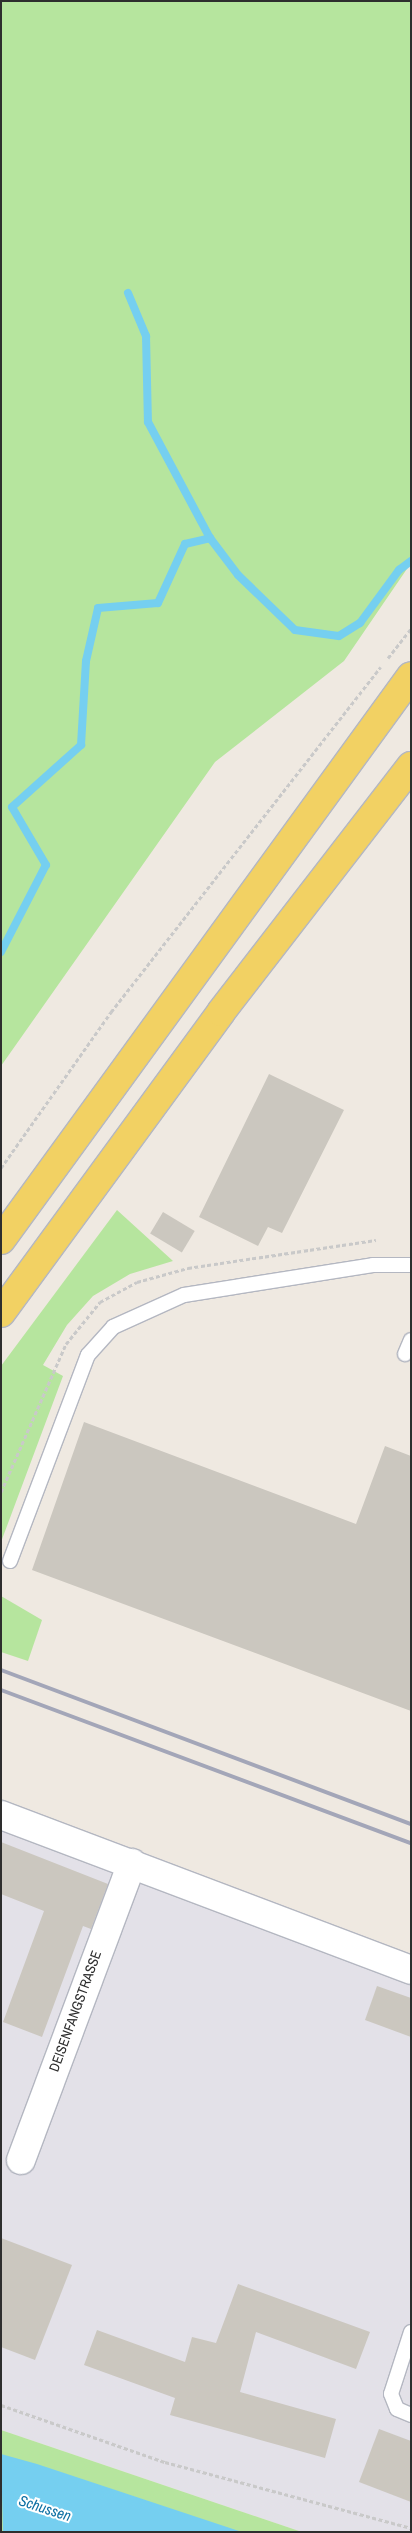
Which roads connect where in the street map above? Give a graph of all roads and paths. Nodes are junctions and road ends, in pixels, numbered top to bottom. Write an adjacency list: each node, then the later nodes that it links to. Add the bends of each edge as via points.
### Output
1 (411, 629): 4 (path, via 111,1012)
2 (411, 676): 5 (main road)
3 (411, 766): 7 (main road, via 221,1012)
4 (1, 1168)
5 (1, 1240)
6 (409, 1265): 10 (lane, via 268,1281 184,1295 151,1307 113,1327 88,1355)
7 (1, 1313)
8 (411, 1340): 9 (lane)
9 (405, 1354)
10 (10, 1561)
11 (1, 1815): 12 (street)
12 (132, 1863): 13 (street); 14 (street, DEISENFANGSTRASSE)
13 (411, 1970)
14 (21, 2160)
15 (411, 2332): 17 (lane, via 391,2394 397,2409)
16 (1, 2405): 18 (path, via 165,2462)
17 (411, 2415)
18 (411, 2528)

